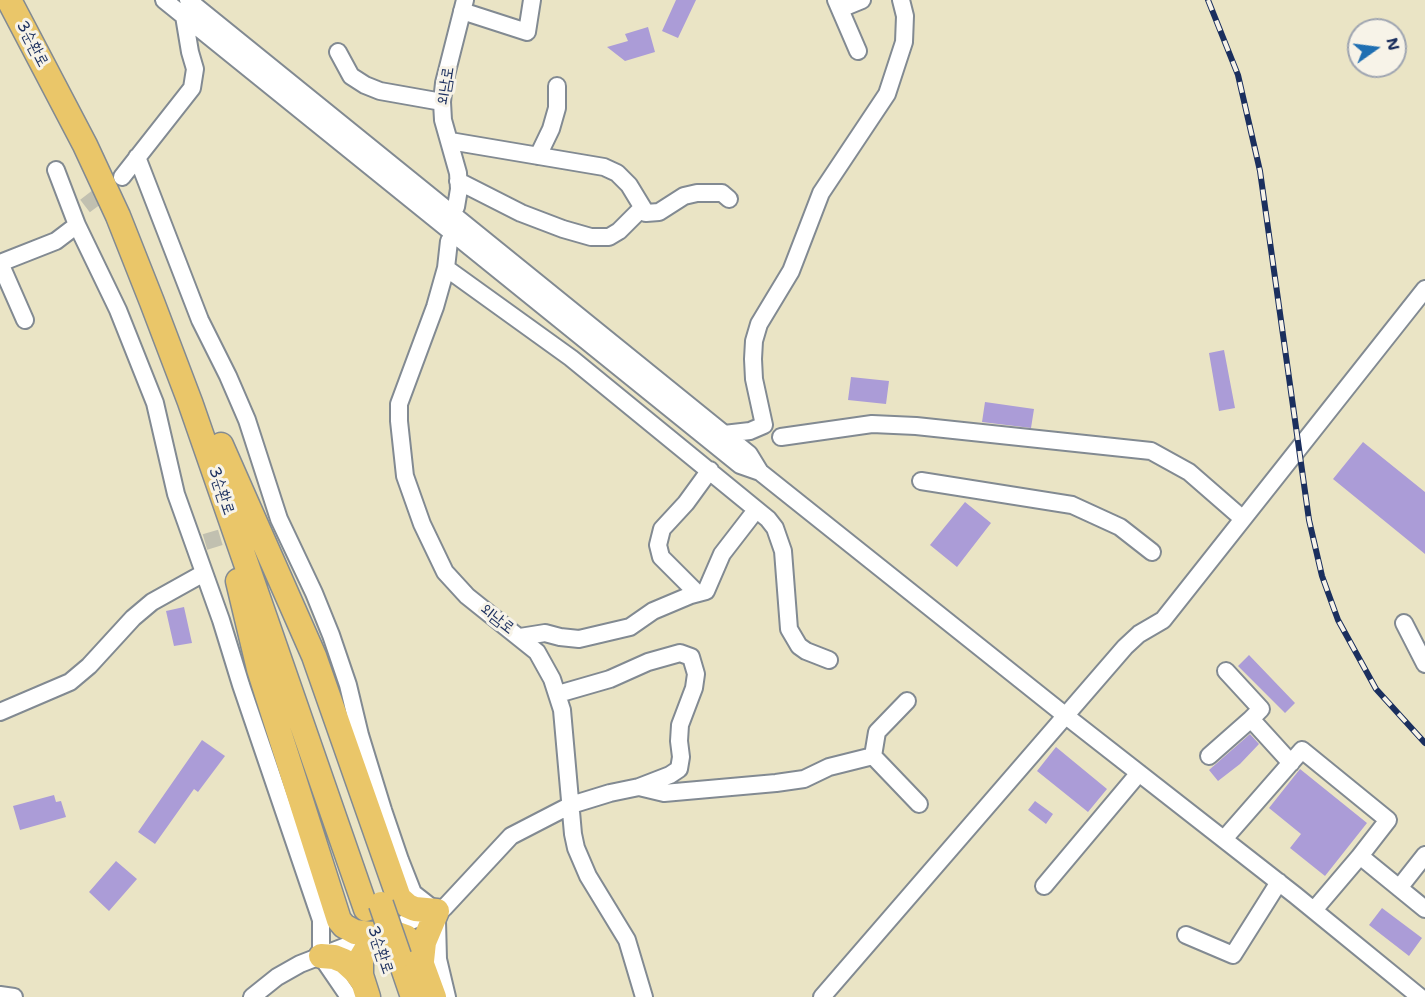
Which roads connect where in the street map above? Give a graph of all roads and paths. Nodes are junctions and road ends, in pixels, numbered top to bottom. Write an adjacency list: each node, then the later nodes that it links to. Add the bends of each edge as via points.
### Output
1 (9, 0): 32 (highway, 3순환로, via 118,216)
2 (27, 0): 32 (highway, 3순환로, via 110,161 159,277 191,359)
3 (165, 0): 9 (street)
4 (532, 0): 8 (street, via 527,32)
5 (862, 0): 7 (street)
6 (901, 0): 30 (street, via 904,42 887,94 821,193 791,271 759,324 753,359 764,425)
7 (838, 5): 10 (street)
8 (464, 6): 13 (street, 외남로)
9 (186, 8): 16 (street, via 195,69 192,88); 28 (street)
10 (858, 51)
11 (338, 52): 13 (street, via 351,76 365,85 380,92)
12 (557, 86): 15 (street, via 557,108)
13 (442, 102): 14 (street, 외남로, via 442,120)
14 (450, 141): 15 (street); 19 (street, 외남로)
15 (537, 156): 22 (street, via 611,170 629,185)
16 (138, 157): 18 (street); 37 (street, via 195,309 247,420)
17 (56, 170): 23 (street)
18 (122, 177)
19 (458, 180): 21 (street, 외남로); 22 (street, via 520,213 591,237 609,237)
20 (729, 200): 22 (street, via 722,193 697,193 684,196 659,212 646,213)
21 (456, 207)
22 (642, 208)
23 (78, 214): 27 (street, via 56,241 0,263); 41 (street, via 155,403 176,494 200,544)
24 (450, 241): 25 (street, 외남로)
25 (446, 268): 29 (street); 44 (street, 외남로, via 428,331 399,404 405,476 445,572 467,596)
26 (1425, 289): 38 (street)
27 (25, 320)
28 (599, 342): 29 (street); 30 (street); 34 (street, via 740,465)
29 (582, 367): 33 (street)
30 (724, 434): 34 (street, via 749,454)
31 (781, 436): 38 (street, via 872,424 1151,451 1189,472)
32 (214, 447): 68 (highway, 3순환로); 72 (highway, via 259,669)
33 (710, 470): 36 (street); 42 (street, via 662,529 658,545 661,557)
34 (760, 472): 52 (street)
35 (921, 481): 40 (street, via 1072,505 1120,527)
36 (756, 510): 42 (street, via 722,554 706,591); 45 (street, via 780,538 787,616 794,638 806,651)
37 (279, 519): 39 (street); 71 (street, via 331,635 412,893)
38 (1243, 519): 52 (street, via 1162,620 1125,647)
39 (262, 524)
40 (1152, 552)
41 (204, 573): 50 (street, via 139,612 70,682); 75 (street, via 321,920)
42 (697, 593): 44 (street, via 653,610 630,627 579,639 545,633)
43 (1404, 623): 46 (street)
44 (520, 637): 48 (street, 외남로, via 537,652)
45 (829, 660)
46 (1425, 664)
47 (1226, 671): 53 (street, via 1262,709)
48 (558, 694): 59 (street, via 680,653 691,657 695,681 680,725 679,769); 61 (street, 외남로)
49 (907, 701): 54 (street)
50 (0, 712)
51 (881, 715): 54 (street)
52 (1066, 716): 58 (street); 79 (street)
53 (1251, 719): 56 (street); 57 (street)
54 (877, 732): 55 (street)
55 (873, 756): 59 (street, via 829,767 804,779 776,783 664,793); 60 (street)
56 (1209, 756)
57 (1291, 763): 62 (street); 64 (street, via 1302,750 1388,820)
58 (1139, 773): 62 (street); 66 (street)
59 (639, 787): 61 (street)
60 (919, 804)
61 (571, 805): 71 (street, via 511,836 460,892); 86 (street, 외남로, via 573,834 582,863 627,940)
62 (1224, 839): 65 (street)
63 (1425, 855): 67 (street)
64 (1360, 856): 67 (street); 70 (street)
65 (1279, 882): 70 (street); 74 (street, via 1233,955)
66 (1044, 886)
67 (1399, 888): 69 (street)
68 (382, 903): 71 (highway, via 401,901 412,908); 73 (highway, via 397,913); 76 (highway, 3순환로, bridge)
69 (1425, 909)
70 (1314, 910): 87 (street)
71 (437, 911): 73 (street); 76 (highway, via 424,942); 85 (street, via 438,959)
72 (338, 916): 73 (highway, via 344,926 355,932); 75 (highway, via 335,940)
73 (383, 933): 75 (street); 76 (highway, via 398,933 415,947); 77 (highway, via 362,956)
74 (1186, 935)
75 (321, 956): 77 (highway, via 344,961 355,971); 81 (street, via 289,969)
76 (402, 959): 82 (highway, 3순환로); 83 (highway, 3순환로); 84 (highway)
77 (360, 992)
78 (0, 994): 80 (street)
79 (824, 996)
80 (14, 997)
81 (252, 997)
82 (397, 997)
83 (413, 997)
84 (434, 997)
85 (447, 997)
86 (644, 997)
87 (1420, 997)

